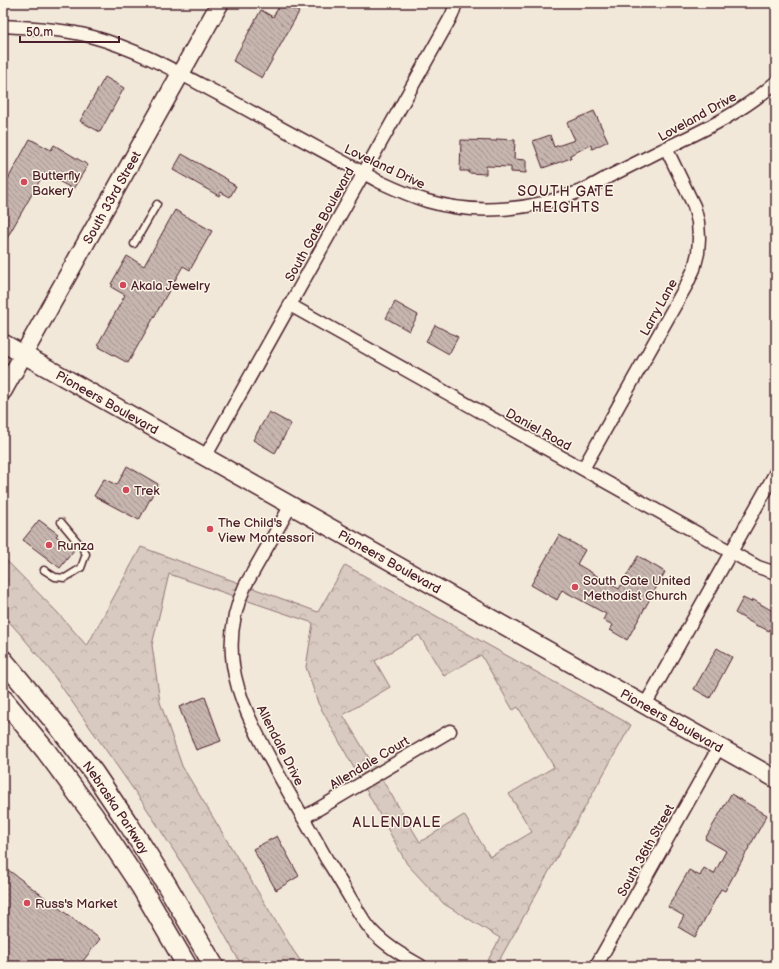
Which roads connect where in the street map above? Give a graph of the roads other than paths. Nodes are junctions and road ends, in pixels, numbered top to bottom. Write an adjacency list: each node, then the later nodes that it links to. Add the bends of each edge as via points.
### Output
1 (220, 3): 4 (main road, South 33rd Street)
2 (456, 3): 7 (street, South Gate Boulevard, via 452,15)
3 (3, 26): 4 (street, Loveland Drive, via 58,30 91,36 120,45)
4 (181, 74): 7 (street, Loveland Drive); 12 (main road, South 33rd Street)
5 (776, 82): 6 (street, Loveland Drive, via 742,108)
6 (666, 148): 7 (street, Loveland Drive, via 583,190 535,205 511,208 457,207 428,201 404,193); 15 (street, Larry Lane, via 694,206 698,222 698,254 687,284)
7 (364, 173): 10 (street, South Gate Boulevard)
8 (157, 204): 9 (lane)
9 (134, 244)
10 (290, 305): 14 (street, South Gate Boulevard); 15 (street, Daniel Road)
11 (3, 343): 12 (main road, Pioneers Boulevard)
12 (23, 354): 13 (main road, South 33rd Street); 14 (main road, Pioneers Boulevard)
13 (3, 391)
14 (205, 457): 17 (main road, Pioneers Boulevard)
15 (583, 470): 19 (street, Daniel Road)
16 (776, 472): 19 (street)
17 (291, 505): 24 (main road, Pioneers Boulevard); 28 (street, Allendale Drive, via 240,598 233,623 231,651 236,682 255,729)
18 (61, 522): 20 (lane, via 86,554 81,568 65,578 55,577)
19 (731, 552): 21 (street, Daniel Road, via 758,567); 24 (street)
20 (44, 570)
21 (776, 573)
22 (3, 660): 30 (main road, Nebraska Parkway, via 94,773 149,856)
23 (3, 699): 29 (main road, Nebraska Parkway, via 46,751 94,816 140,887)
24 (645, 705): 26 (main road, Pioneers Boulevard)
25 (450, 731): 28 (street, Allendale Court)
26 (719, 747): 27 (main road, Pioneers Boulevard); 32 (street, South 36th Street)
27 (776, 779)
28 (303, 818): 31 (street, Allendale Drive, via 367,925 388,946)
29 (186, 966)
30 (214, 966)
31 (422, 966)
32 (596, 966)

